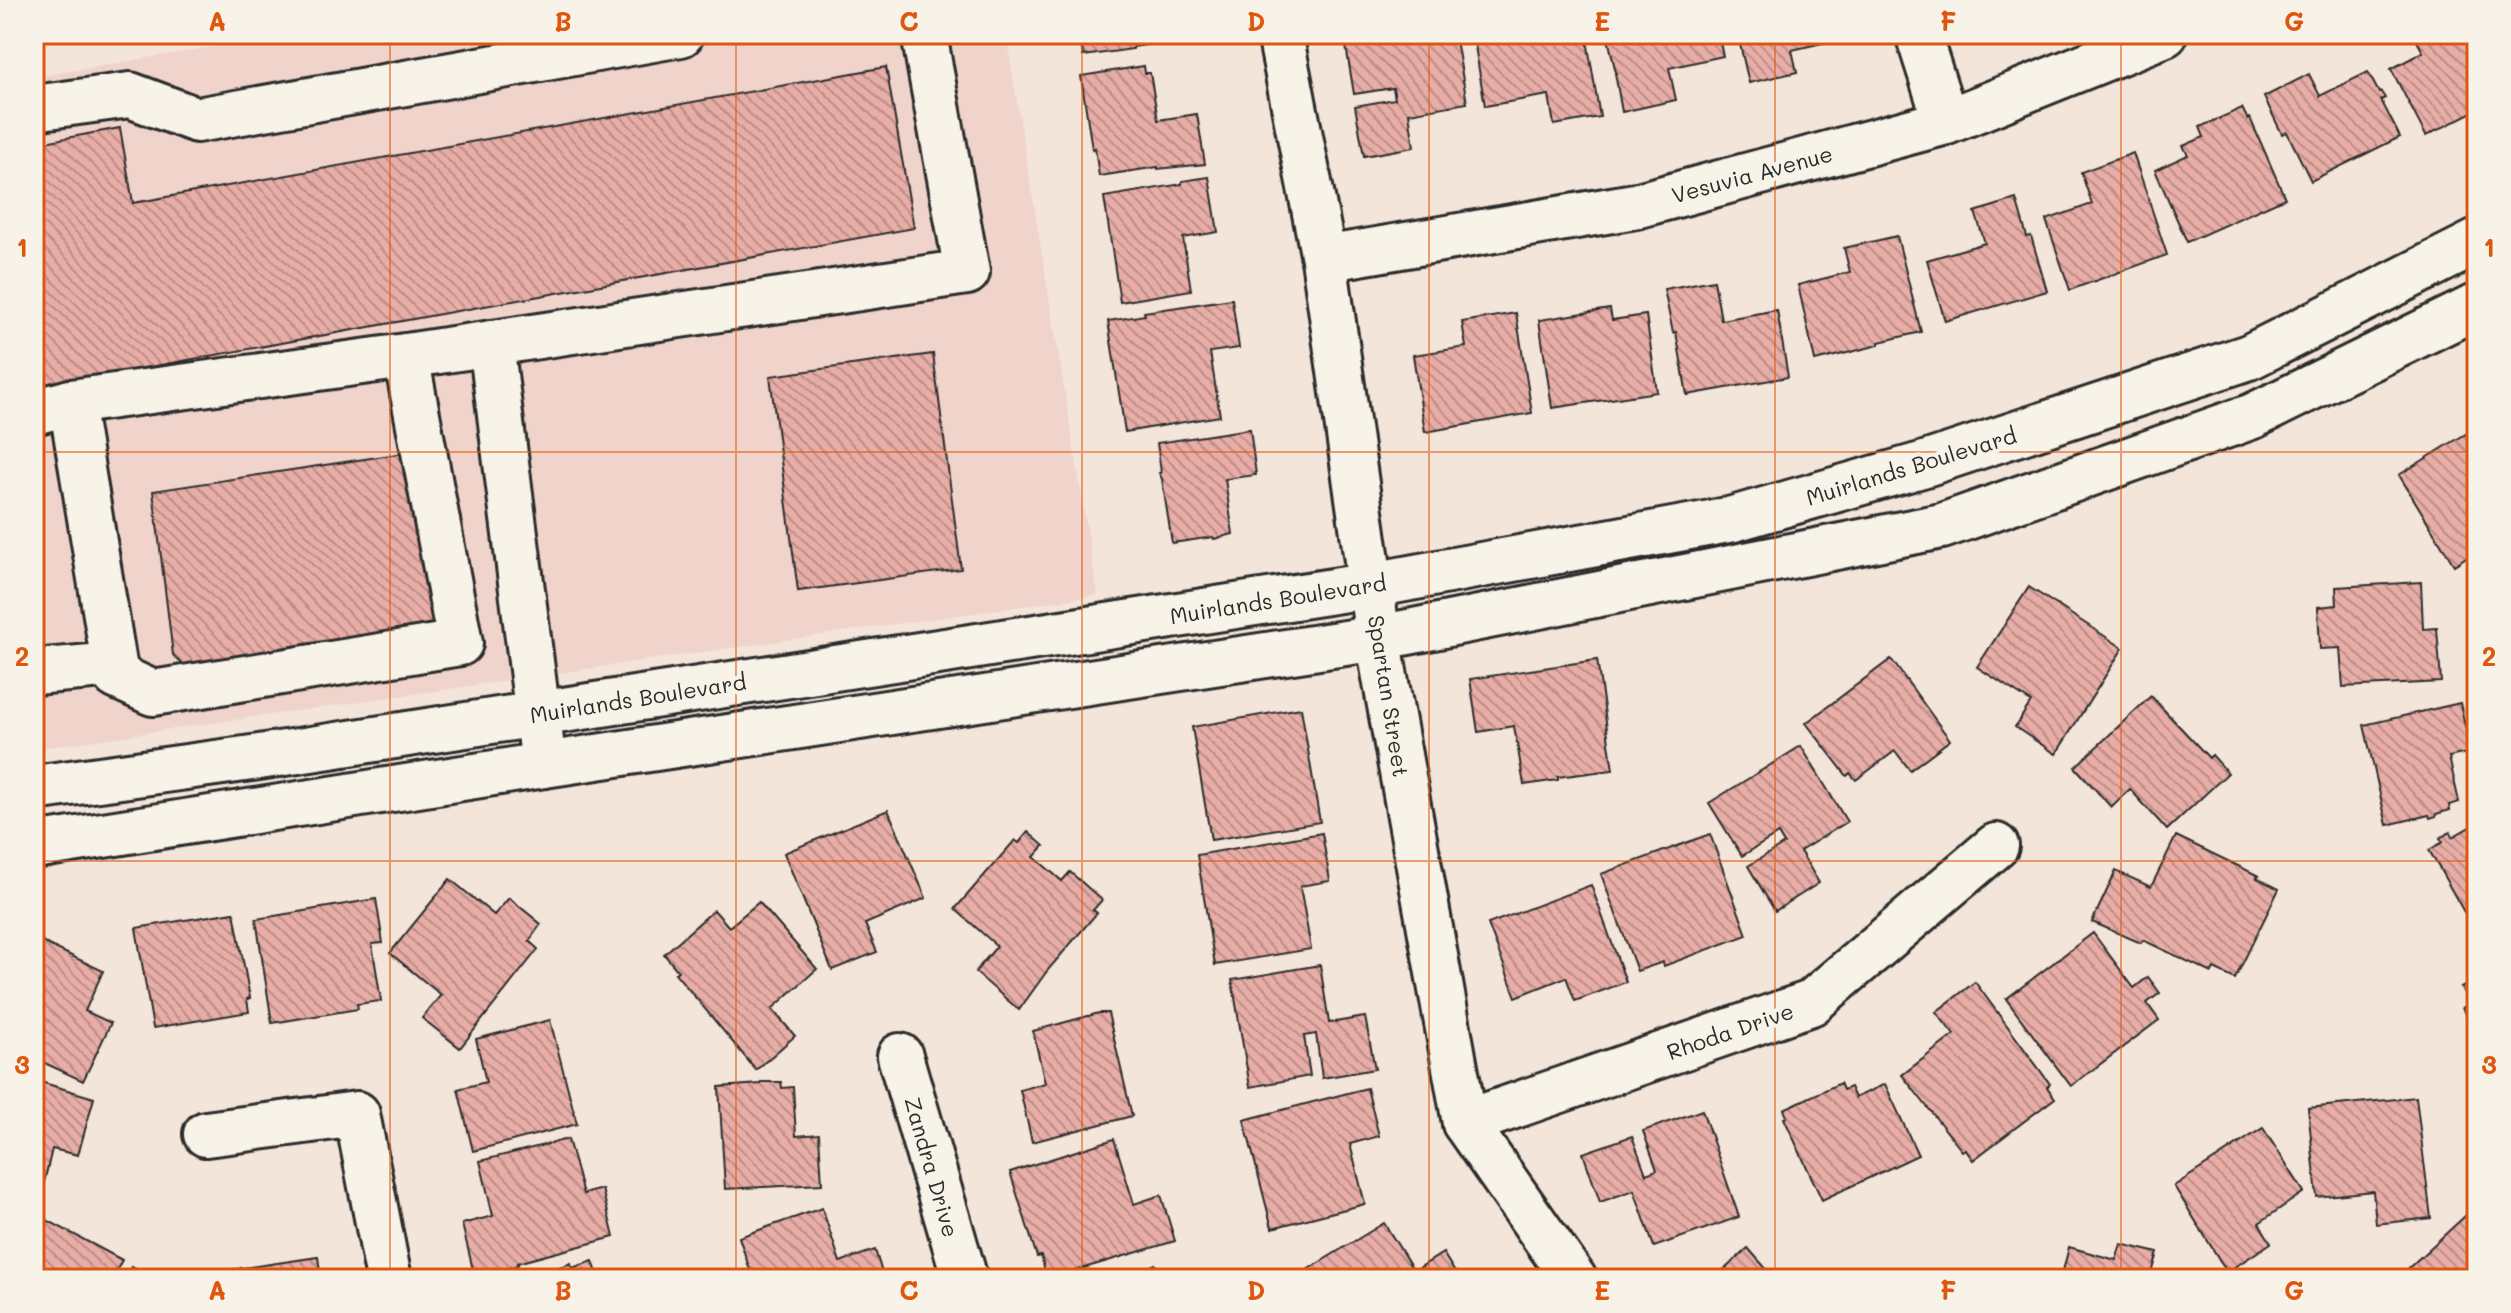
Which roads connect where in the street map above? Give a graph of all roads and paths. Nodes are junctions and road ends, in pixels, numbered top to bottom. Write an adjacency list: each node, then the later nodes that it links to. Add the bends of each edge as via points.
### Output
1 (681, 34): 6 (main road, via 197,120 130,95)
2 (924, 34): 11 (main road, via 967,272)
3 (1280, 34): 9 (main road, Spartan Street)
4 (1918, 34): 7 (main road)
5 (2165, 34): 7 (main road, Vesuvia Avenue)
6 (34, 108)
7 (1946, 122): 9 (main road, Vesuvia Avenue, via 1635,206)
8 (2477, 242): 14 (main road, Muirlands Boulevard, via 2249,357 1925,464 1733,519)
9 (1324, 259): 14 (main road, Spartan Street)
10 (2477, 306): 15 (main road, via 2253,416 1942,526)
11 (491, 343): 12 (main road); 18 (main road)
12 (406, 356): 13 (main road); 16 (main road, via 460,643 153,693 116,676)
13 (52, 407): 16 (main road)
14 (1372, 585): 15 (main road, Spartan Street); 18 (main road, Muirlands Boulevard)
15 (1378, 638): 19 (main road); 24 (main road, Spartan Street)
16 (114, 665): 17 (main road)
17 (34, 672)
18 (538, 714): 19 (main road); 20 (main road, Muirlands Boulevard)
19 (544, 765): 21 (main road)
20 (34, 788)
21 (34, 846)
22 (1996, 846): 24 (main road, Rhoda Drive, via 1811,1003)
23 (900, 1056): 27 (main road, Zandra Drive)
24 (1465, 1123): 28 (main road, Spartan Street)
25 (206, 1134): 26 (main road, via 357,1114)
26 (389, 1279)
27 (965, 1279)
28 (1574, 1279)

